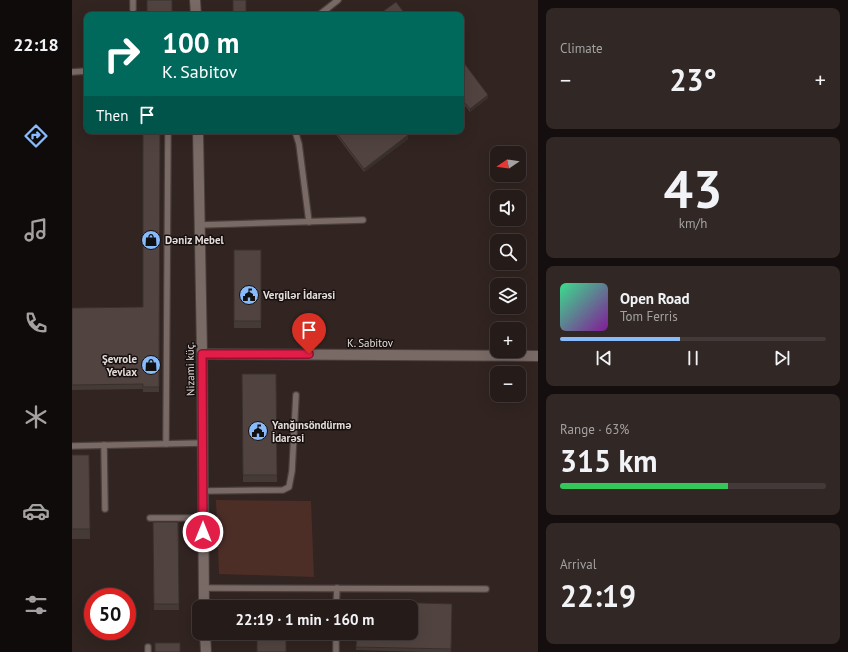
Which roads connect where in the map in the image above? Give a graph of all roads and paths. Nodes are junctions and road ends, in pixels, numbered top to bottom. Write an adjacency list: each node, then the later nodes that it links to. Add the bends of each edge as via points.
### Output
1 (133, 0): 4 (lane)
2 (195, 0): 5 (main road)
3 (338, 0): 6 (lane)
4 (134, 9)
5 (196, 12)
6 (323, 12)
7 (84, 71): 8 (lane)
8 (72, 72)
9 (168, 134): 19 (lane)
10 (198, 134): 14 (main road, Nizami küç.)
11 (296, 134): 13 (lane)
12 (363, 220): 13 (lane)
13 (309, 222): 14 (lane)
14 (199, 225): 15 (main road, Nizami küç.)
15 (202, 354): 16 (main road, K. Sabitov); 18 (main road, Nizami küç.)
16 (538, 356)
17 (296, 395): 22 (lane, via 289,487 283,490)
18 (202, 443): 19 (lane); 22 (main road, Nizami küç.)
19 (166, 444): 20 (lane)
20 (104, 445): 21 (lane); 23 (lane)
21 (72, 446)
22 (203, 491): 25 (main road, Nizami küç.)
23 (105, 508)
24 (150, 518): 25 (lane)
25 (203, 518): 26 (main road, Nizami küç.)
26 (203, 588): 27 (lane); 29 (main road, Nizami küç.)
27 (337, 588): 28 (lane); 30 (lane)
28 (486, 590)
29 (204, 600)
30 (336, 600)
31 (205, 640): 33 (main road)
32 (336, 640): 34 (lane)
33 (206, 652)
34 (336, 652)

